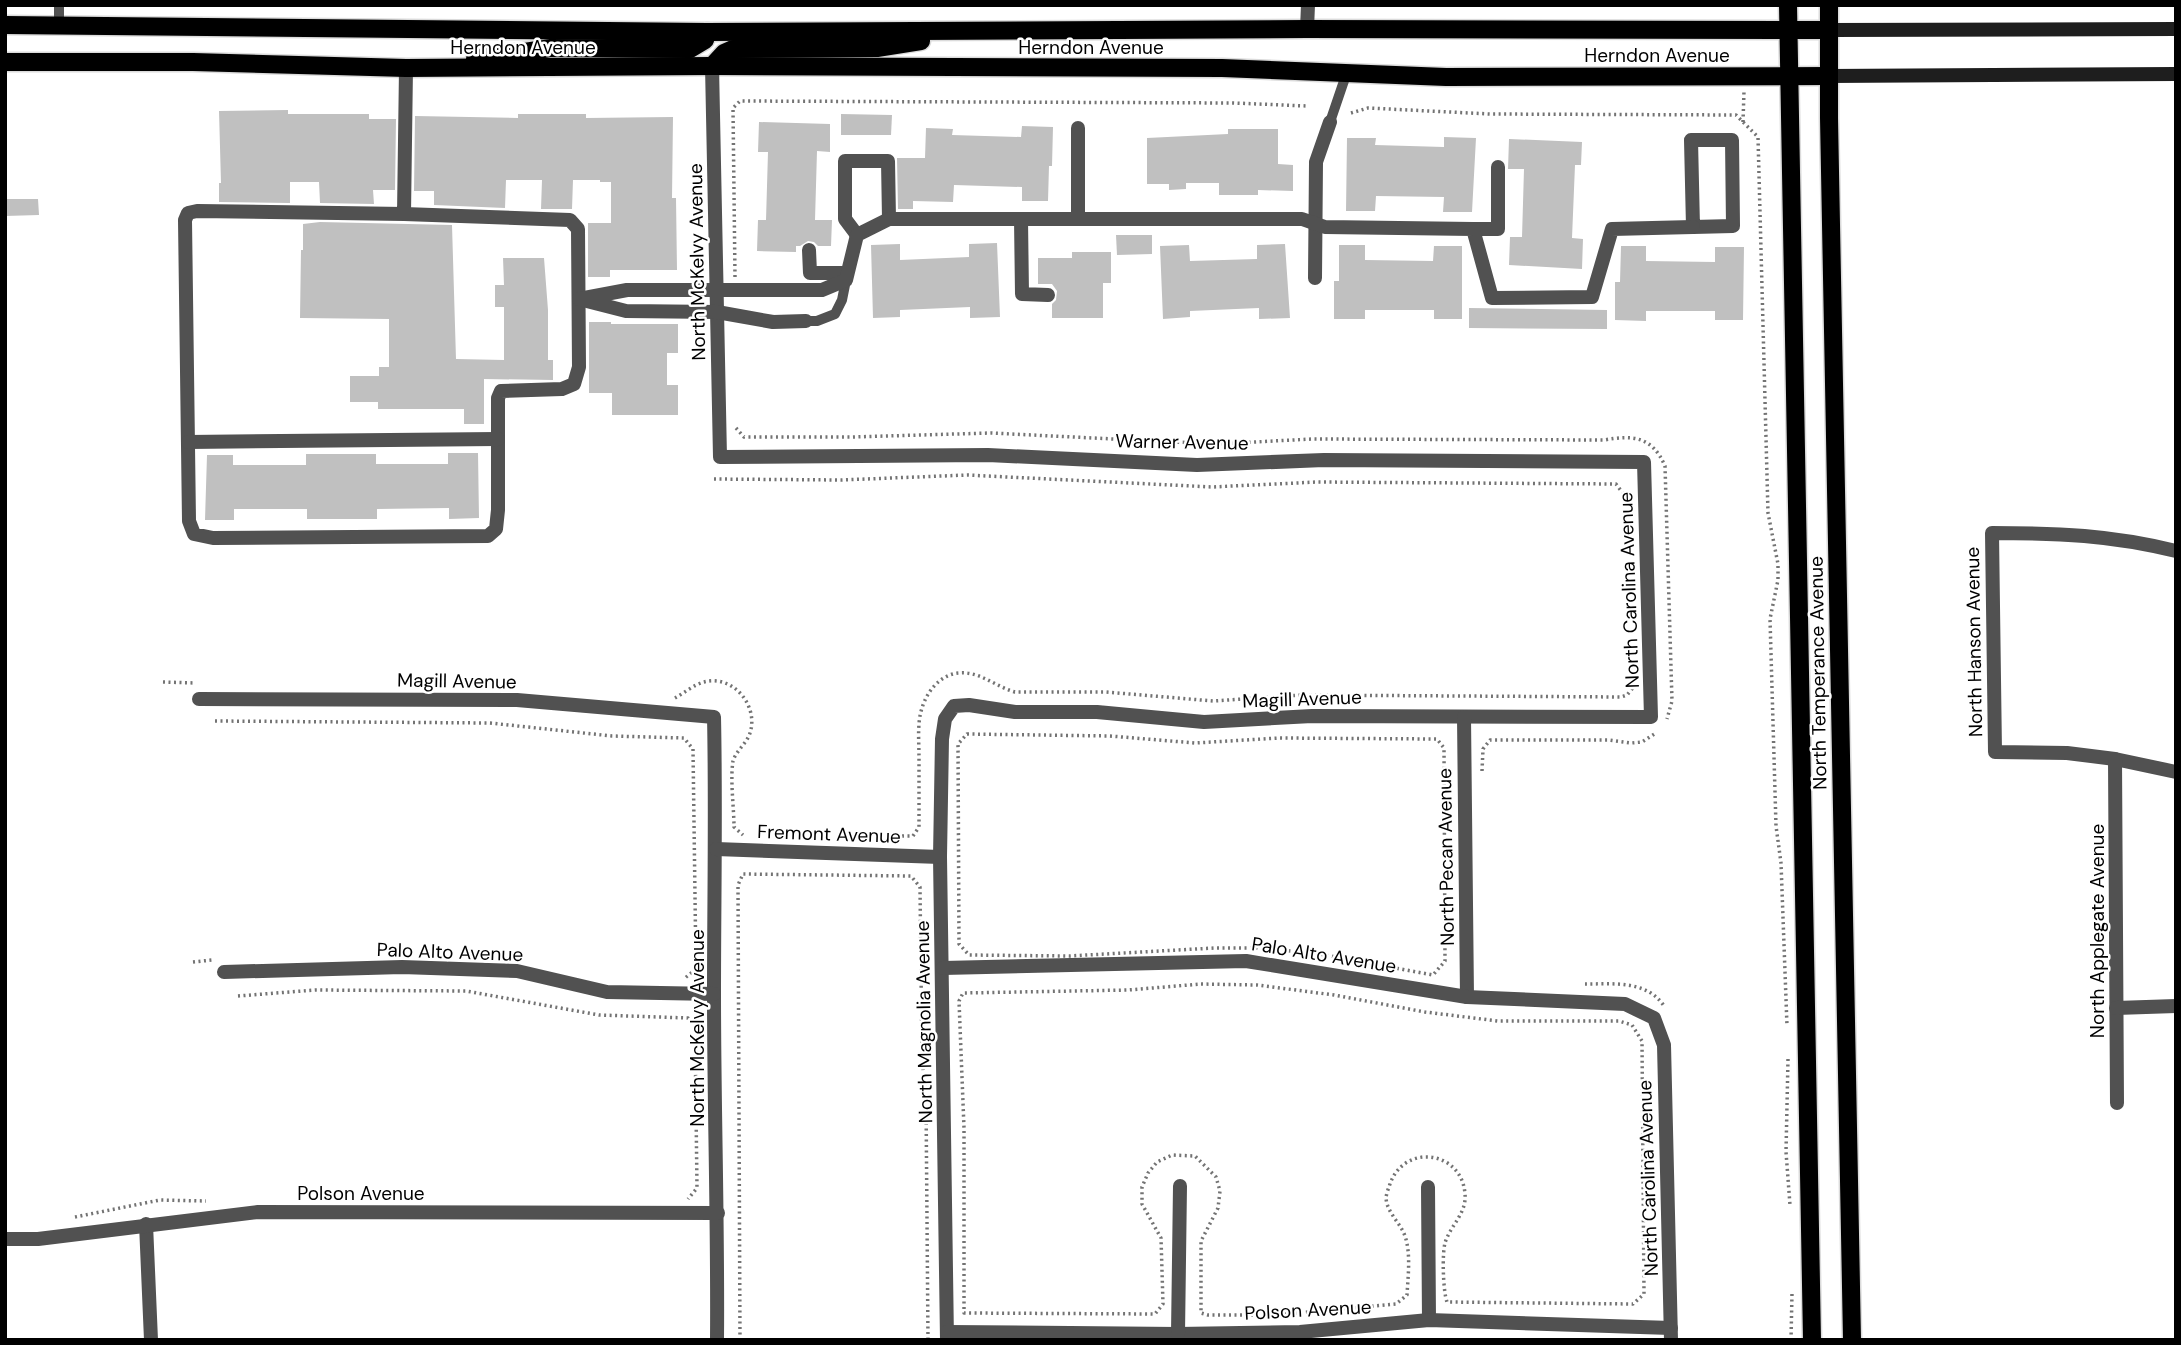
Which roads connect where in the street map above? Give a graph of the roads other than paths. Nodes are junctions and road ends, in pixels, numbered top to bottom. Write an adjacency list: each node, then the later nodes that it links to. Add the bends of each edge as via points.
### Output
1 (59, 5): 6 (lane)
2 (1308, 5): 7 (street)
3 (1788, 5): 9 (main road, North Temperance Avenue)
4 (1829, 5): 10 (main road, North Temperance Avenue)
5 (5, 25): 6 (main road, Herndon Avenue)
6 (59, 25): 11 (main road, Herndon Avenue)
7 (1307, 29): 9 (main road, Herndon Avenue); 12 (main road, Herndon Avenue)
8 (2176, 29): 10 (main road, Herndon Avenue)
9 (1788, 30): 10 (main road, Herndon Avenue); 18 (main road, North Temperance Avenue)
10 (1829, 30): 19 (main road, North Temperance Avenue)
11 (707, 32): 12 (main road, Herndon Avenue); 15 (main road, via 705,40 690,49 551,48)
12 (984, 32): 14 (main road, via 877,47 733,49)
13 (5, 62): 15 (main road, Herndon Avenue)
14 (712, 66): 15 (main road, Herndon Avenue); 16 (main road, Herndon Avenue); 34 (street, North McKelvy Avenue)
15 (406, 68): 23 (street)
16 (1348, 72): 18 (main road, Herndon Avenue, via 1446,77); 20 (lane)
17 (2176, 74): 19 (main road, Herndon Avenue)
18 (1788, 76): 19 (main road, Herndon Avenue); 72 (main road, North Temperance Avenue)
19 (1828, 76): 73 (main road, North Temperance Avenue)
20 (1330, 122): 27 (street, via 1317,162)
21 (1078, 128): 26 (street)
22 (1498, 167): 29 (street, via 1498,229)
23 (404, 214): 36 (street, via 570,220 578,229); 40 (street, via 188,213)
24 (889, 219): 25 (street); 30 (street); 30 (street, via 888,161 845,161 845,219)
25 (1021, 219): 26 (street); 35 (street, via 1022,294)
26 (1078, 219): 27 (street, via 1302,219)
27 (1315, 224): 29 (street); 33 (street)
28 (1693, 227): 28 (street, via 1733,226 1732,140 1692,140); 29 (street, via 1612,229 1592,298 1492,298)
29 (1473, 229)
30 (857, 235): 32 (street)
31 (809, 250): 32 (street, via 810,273)
32 (846, 276): 34 (street, via 822,290); 38 (lane, via 835,314)
33 (1315, 278)
34 (717, 290): 36 (street, via 627,290); 37 (street, North McKelvy Avenue)
35 (1048, 295)
36 (579, 299): 37 (street, via 626,311); 39 (street, via 579,367 574,384 562,389 501,391)
37 (717, 312): 38 (street, via 774,322); 41 (street, North McKelvy Avenue)
38 (806, 321)
39 (498, 439): 40 (street); 40 (street, via 496,529 488,536 213,538 194,534 189,521)
40 (188, 442)
41 (720, 457): 42 (street, Warner Avenue, via 988,456 1197,465 1324,460)
42 (1644, 462): 48 (street, North Carolina Avenue)
43 (2176, 551): 49 (street, North Hanson Avenue, via 2072,533 1992,533 1994,752)
44 (198, 699): 46 (street, Magill Avenue, via 517,700)
45 (954, 706): 47 (street, Magill Avenue, via 1204,722 1312,716); 52 (street, North Magnolia Avenue, via 945,719 942,739)
46 (714, 717): 51 (street, North McKelvy Avenue)
47 (1464, 717): 48 (street, Magill Avenue); 56 (street, North Pecan Avenue)
48 (1658, 720)
49 (2115, 759): 50 (street); 58 (street, North Applegate Avenue)
50 (2176, 772)
51 (716, 849): 52 (street, Fremont Avenue); 55 (street, North McKelvy Avenue)
52 (940, 857): 53 (street, North Magnolia Avenue)
53 (943, 968): 56 (street, Palo Alto Avenue, via 1247,961); 69 (street, North Magnolia Avenue)
54 (224, 972): 55 (street, Palo Alto Avenue, via 402,967 517,971 607,992)
55 (714, 994): 63 (street, North McKelvy Avenue)
56 (1467, 997): 59 (street, Palo Alto Avenue, via 1625,1004)
57 (2176, 1006): 58 (street)
58 (2116, 1008): 60 (street, North Applegate Avenue)
59 (1654, 1018): 68 (street, North Carolina Avenue, via 1664,1045)
60 (2117, 1103)
61 (1180, 1186): 67 (street)
62 (1428, 1186): 66 (street)
63 (718, 1213): 64 (street, Polson Avenue, via 258,1212); 71 (street, North McKelvy Avenue)
64 (146, 1224): 65 (street, Polson Avenue); 70 (street)
65 (5, 1239)
66 (1429, 1320): 67 (street, Polson Avenue, via 1300,1332); 68 (street, Polson Avenue)
67 (1178, 1334): 69 (street, Polson Avenue)
68 (1671, 1334)
69 (947, 1336)
70 (151, 1340)
71 (717, 1340)
72 (1812, 1340)
73 (1852, 1340)

